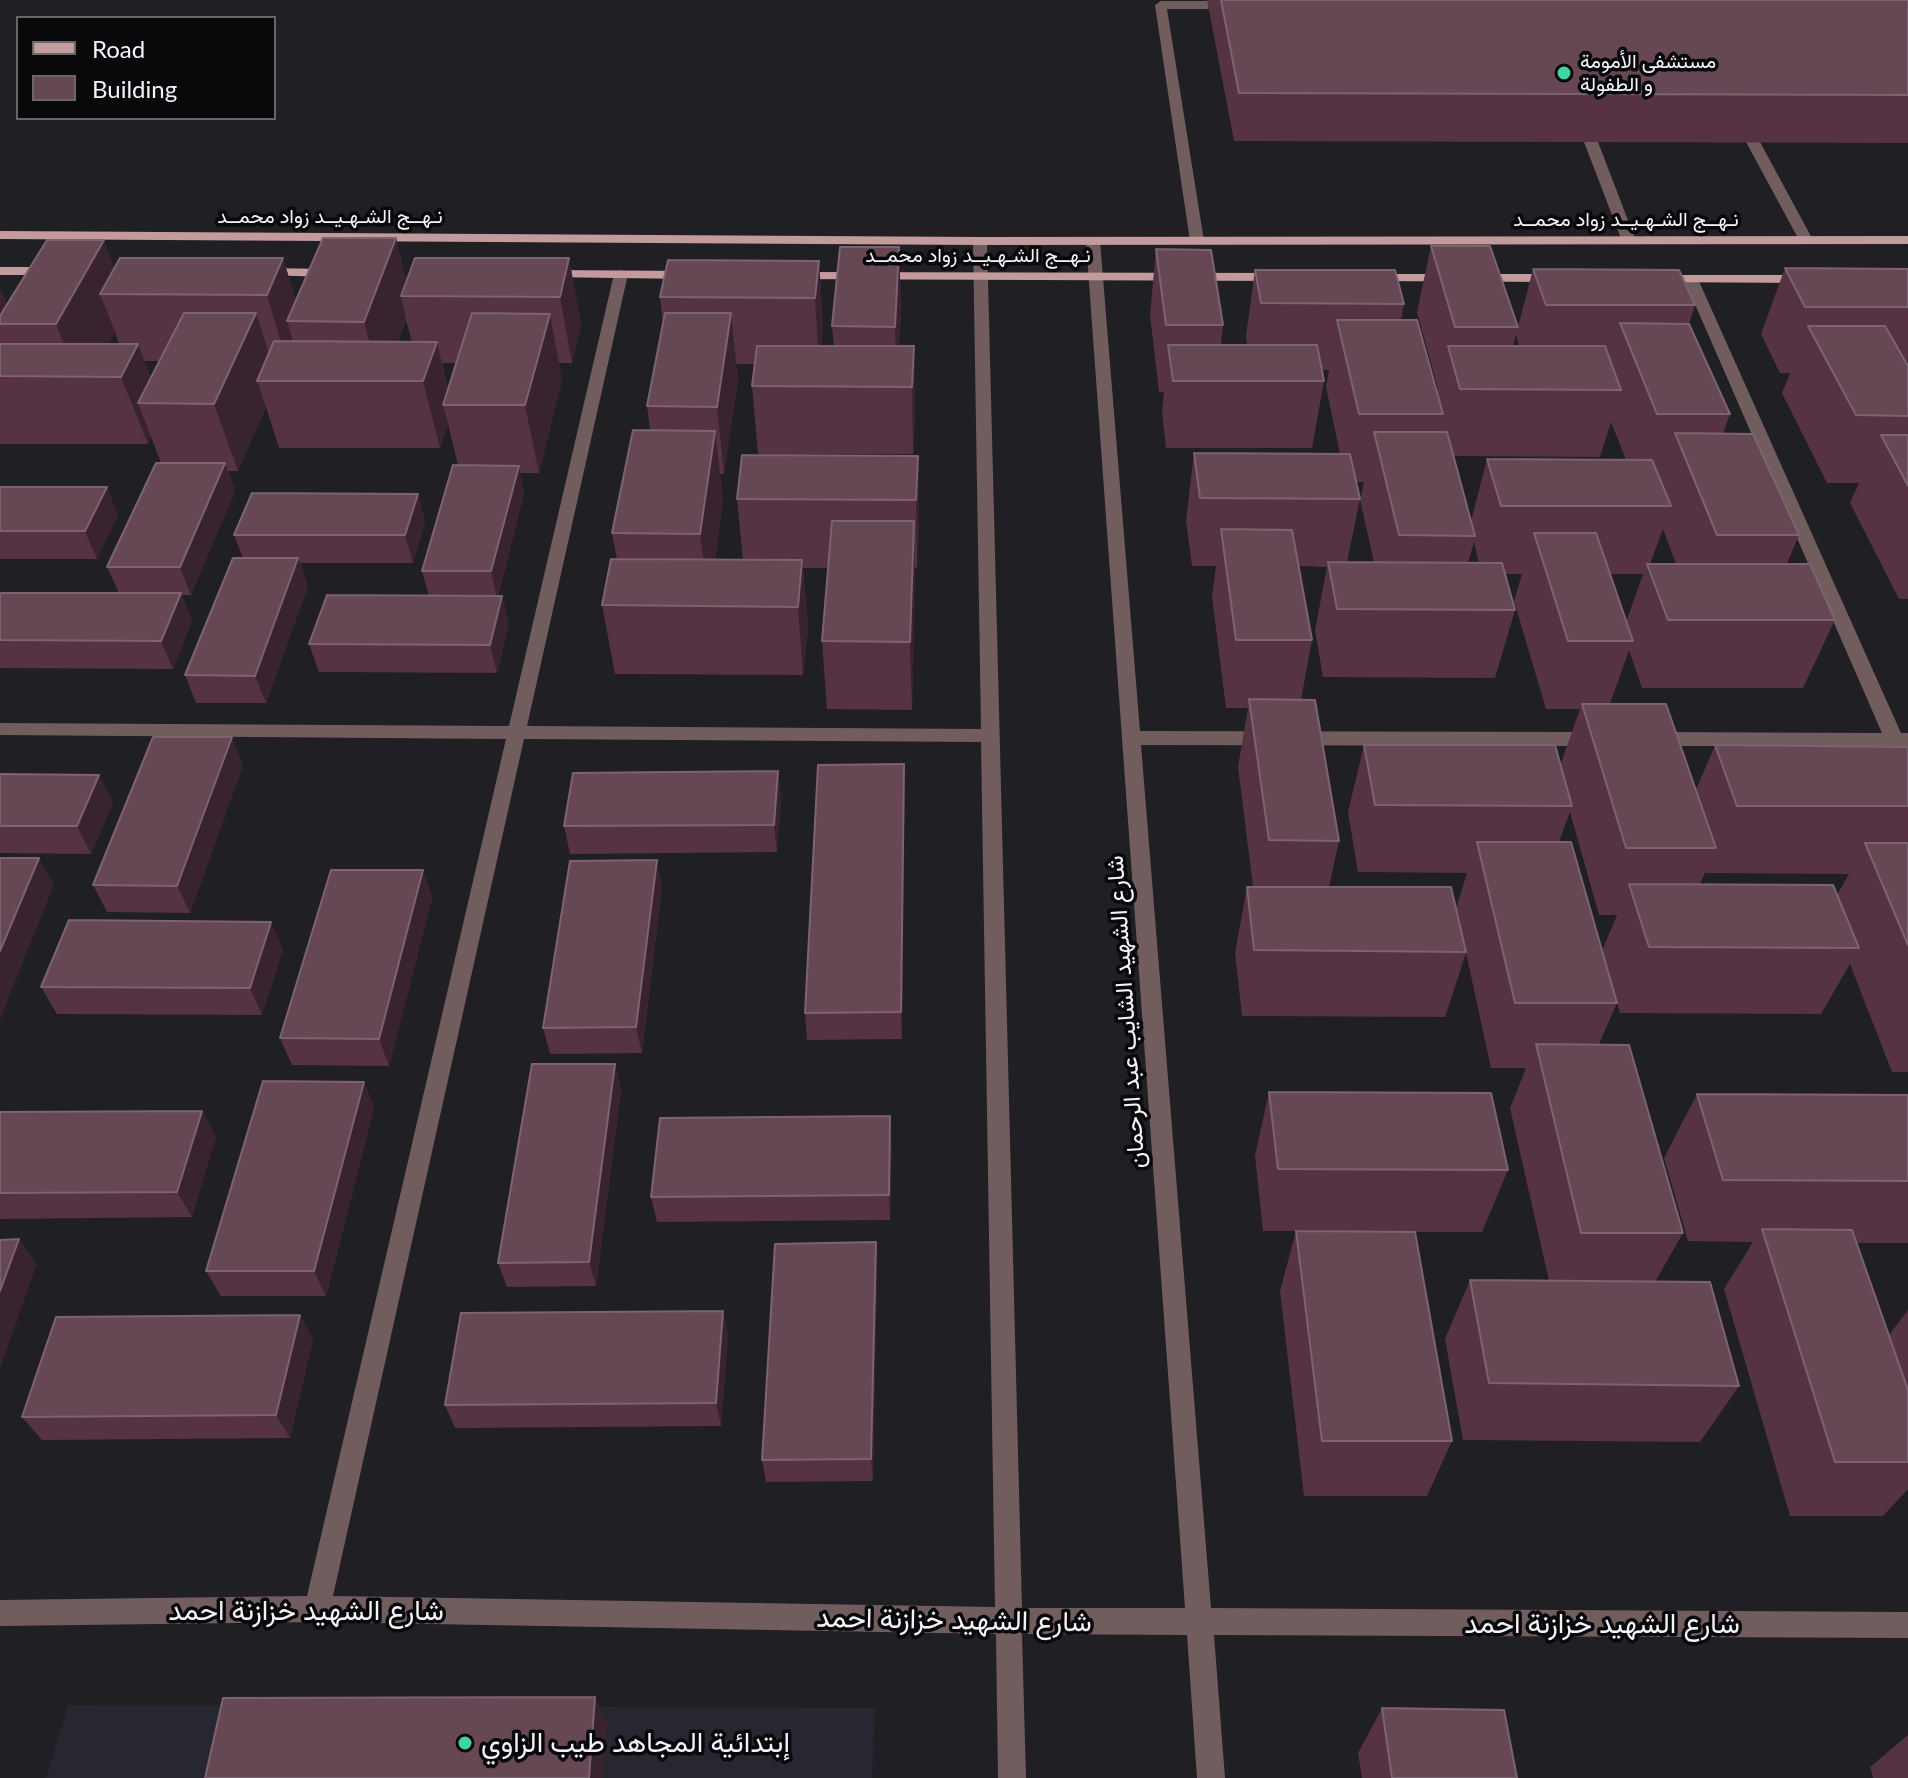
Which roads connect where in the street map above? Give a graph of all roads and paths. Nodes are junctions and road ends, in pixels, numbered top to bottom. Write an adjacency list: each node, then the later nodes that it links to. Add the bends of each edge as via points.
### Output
1 (1208, 5): 9 (street, via 1161,5)
2 (1591, 142): 10 (street)
3 (1753, 142): 5 (street)
4 (0, 235): 7 (main road, نـهــج الشـهـيــد زواد محمــد)
5 (1806, 240): 6 (main road, نـهــج الشـهـيــد زواد محمــد); 10 (main road, نـهــج الشـهـيــد زواد محمــد)
6 (1908, 240)
7 (980, 241): 8 (main road, نـهــج الشـهـيــد زواد محمــد); 19 (street)
8 (1093, 241): 9 (main road, نـهــج الشـهـيــد زواد محمــد); 20 (street, شارع الشهيد الشايب عبد الرحمان)
9 (1197, 241): 10 (main road, نـهــج الشـهـيــد زواد محمــد)
10 (1629, 241)
11 (0, 271): 12 (main road)
12 (73, 271)
13 (242, 272): 14 (main road)
14 (352, 273)
15 (526, 274): 16 (main road)
16 (621, 274): 17 (main road); 28 (street)
17 (715, 275)
18 (777, 276): 19 (main road, نـهــج الشـهـيــد زواد محمــد)
19 (981, 277): 20 (main road, نـهــج الشـهـيــد زواد محمــد); 29 (street)
20 (1096, 277): 21 (main road, نـهــج الشـهـيــد زواد محمــد); 30 (street, شارع الشهيد الشايب عبد الرحمان)
21 (1299, 277)
22 (1362, 278): 23 (main road)
23 (1565, 278)
24 (1644, 279): 25 (main road)
25 (1691, 279): 26 (main road); 33 (street)
26 (1830, 279)
27 (0, 729): 28 (street)
28 (517, 733): 29 (street); 35 (street)
29 (990, 736): 37 (street)
30 (1131, 738): 31 (street); 38 (street, شارع الشهيد الشايب عبد الرحمان)
31 (1608, 739)
32 (1640, 739): 33 (street)
33 (1901, 740): 34 (street)
34 (1908, 771)
35 (317, 1609): 36 (street, شارع الشهيد خزازنة احمد); 37 (street, شارع الشهيد خزازنة احمد)
36 (0, 1613)
37 (1008, 1621): 38 (street, شارع الشهيد خزازنة احمد); 40 (street)
38 (1199, 1623): 39 (street, شارع الشهيد خزازنة احمد); 41 (street, شارع الشهيد الشايب عبد الرحمان)
39 (1908, 1625)
40 (1012, 1778)
41 (1211, 1778)

